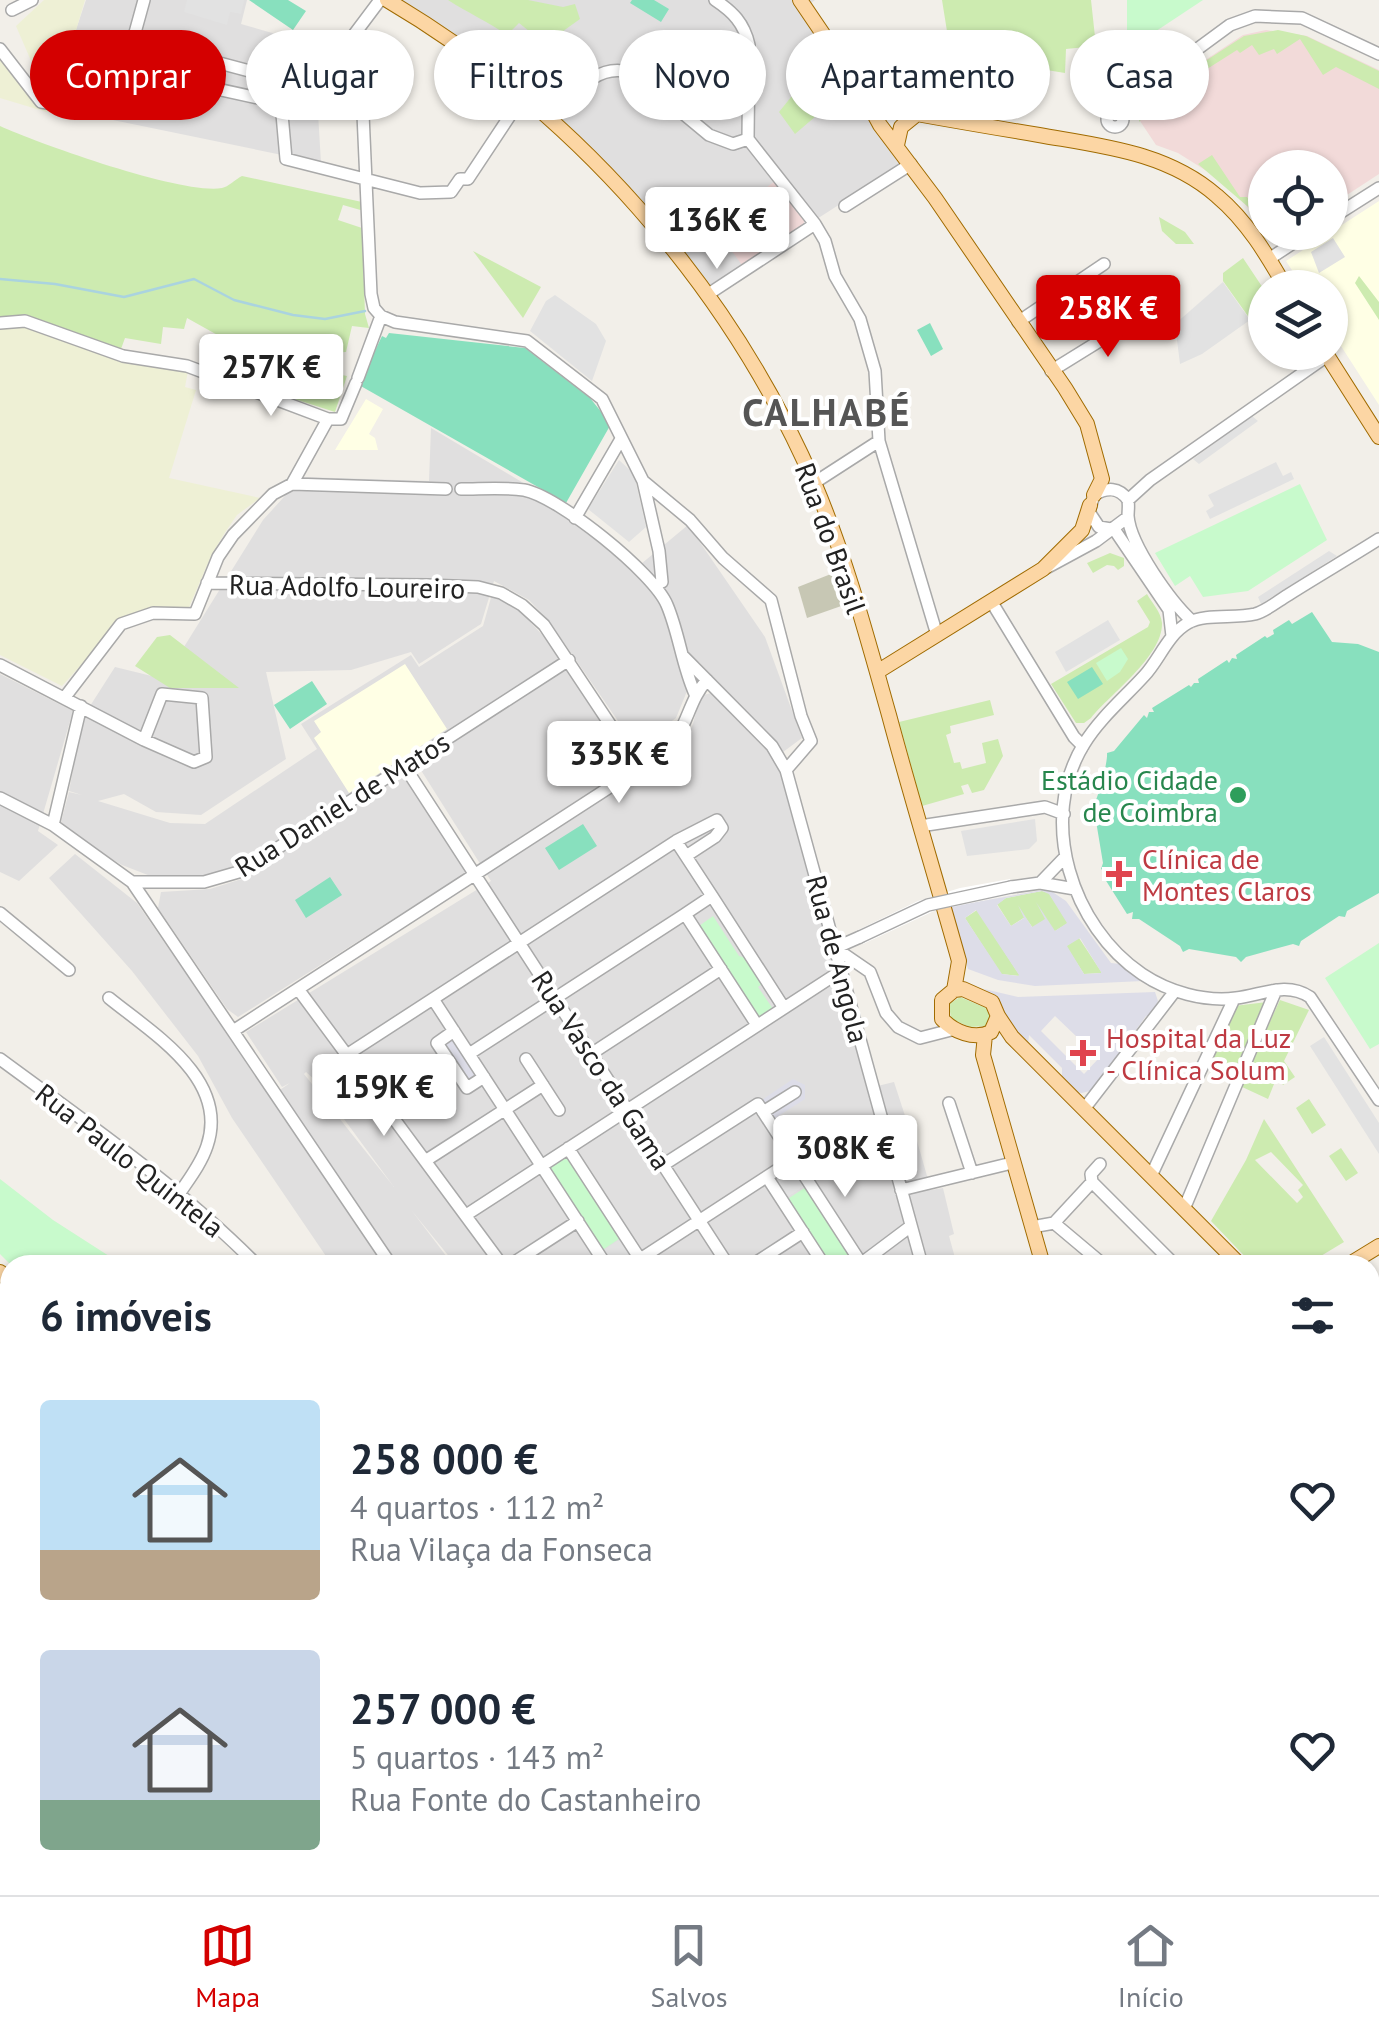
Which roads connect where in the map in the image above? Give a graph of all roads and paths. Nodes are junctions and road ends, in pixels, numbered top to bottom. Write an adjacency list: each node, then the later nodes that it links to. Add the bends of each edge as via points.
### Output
1 (32, 0): 7 (street)
2 (144, 0): 8 (street)
3 (383, 0): 10 (main road, Rua do Brasil); 25 (street, via 353,36)
4 (715, 0): 21 (street, via 746,29)
5 (818, 0): 6 (street)
6 (804, 6): 9 (main road)
7 (12, 10)
8 (136, 30)
9 (820, 30)
10 (434, 32)
11 (0, 49): 14 (street)
12 (1379, 54): 23 (street, via 1302,18 1255,16 1230,26 1143,89 1119,113)
13 (599, 77): 21 (street, via 625,71 638,76 709,135 733,144)
14 (30, 88)
15 (283, 120): 25 (street, via 286,159)
16 (507, 120): 25 (street, via 468,179 451,192 420,193)
17 (551, 120): 34 (main road, Rua do Brasil, via 646,218)
18 (886, 120): 22 (main road)
19 (910, 120): 22 (main road, via 900,127)
20 (953, 120): 23 (main road)
21 (748, 140): 29 (street)
22 (897, 145): 24 (main road)
23 (1114, 148): 31 (main road, via 1195,179 1248,228)
24 (911, 164): 27 (street); 37 (main road)
25 (368, 181): 36 (street, via 371,294)
26 (1379, 188): 28 (street)
27 (845, 206)
28 (1348, 208)
29 (816, 224): 34 (street); 45 (street, via 860,319 875,371)
30 (1283, 250): 31 (street)
31 (1269, 259): 33 (main road)
32 (1104, 264): 37 (street)
33 (1275, 270)
34 (707, 295): 47 (main road, Rua do Brasil, via 758,374)
35 (1143, 314): 41 (street)
36 (380, 316): 42 (street, via 357,380); 44 (street, via 527,341 602,400)
37 (1018, 322): 41 (main road)
38 (0, 323): 42 (street, via 25,321 123,356 187,366)
39 (1304, 370): 52 (street)
40 (1336, 370): 43 (main road)
41 (1052, 371): 51 (main road, via 1094,442 1102,480)
42 (334, 419): 48 (street)
43 (1379, 436)
44 (621, 439): 46 (street); 54 (street)
45 (879, 441): 47 (street); 62 (street)
46 (643, 480): 58 (street, via 658,551); 76 (street, via 771,600 811,742)
47 (814, 482): 67 (main road, Rua do Brasil)
48 (292, 484): 49 (street); 59 (street, via 244,521)
49 (446, 489)
50 (461, 489): 54 (street, via 527,490)
51 (1092, 500): 52 (street, via 1114,489); 55 (street, via 1094,523); 57 (main road, via 1082,530)
52 (1128, 500): 53 (street)
53 (1128, 517): 55 (street); 61 (street, via 1143,552)
54 (575, 518): 58 (street)
55 (1113, 529): 57 (street); 63 (street, via 1169,610)
56 (1379, 539): 61 (street, via 1257,614)
57 (1043, 569): 60 (main road)
58 (656, 581): 64 (street)
59 (207, 584): 65 (street, Rua Adolfo Loureiro, via 502,593 544,626); 70 (street, via 195,614 153,613 121,624)
60 (991, 602): 62 (main road); 73 (street)
61 (1192, 620): 63 (street)
62 (937, 635): 67 (main road)
63 (1172, 636): 73 (street)
64 (683, 656): 68 (street, Rua de Angola); 69 (street)
65 (569, 660): 74 (street, Rua Daniel de Matos); 75 (street, Rua Adolfo Loureiro)
66 (0, 665): 70 (street)
67 (878, 672): 80 (main road, Rua do Brasil)
68 (707, 680): 69 (street); 76 (street, Rua de Angola, via 772,746)
69 (695, 694): 75 (street, via 678,739)
70 (66, 697): 71 (street)
71 (81, 706): 72 (street); 79 (street)
72 (144, 740): 72 (street, via 194,762 206,757 202,698 162,694)
73 (1083, 746): 78 (street)
74 (405, 767): 84 (street, Rua Vasco da Gama); 85 (street, Rua Daniel de Matos, via 242,871 204,882)
75 (639, 768): 84 (street)
76 (786, 770): 92 (street, Rua de Angola)
77 (0, 798): 79 (street)
78 (1064, 814): 80 (street, via 1045,808); 83 (street)
79 (54, 824): 85 (street)
80 (920, 826): 93 (main road, Rua do Brasil)
81 (676, 841): 82 (street); 82 (street, via 717,820 722,828 715,837); 91 (street)
82 (686, 856): 88 (street)
83 (1066, 856): 86 (street); 87 (street)
84 (475, 875): 91 (street, Rua Vasco da Gama); 97 (street)
85 (132, 882): 110 (street)
86 (1040, 883): 87 (street); 92 (street, bridge, via 928,906)
87 (1075, 890): 100 (street, via 1118,955)
88 (712, 896): 90 (street); 106 (street)
89 (0, 913): 94 (street)
90 (685, 914): 95 (street); 104 (street)
91 (519, 943): 103 (street); 104 (street, Rua Vasco da Gama)
92 (835, 948): 96 (street, Rua de Angola); 109 (street, via 870,972 898,1028 920,1038)
93 (959, 962): 98 (main road, Rua do Brasil); 101 (main road)
94 (69, 970)
95 (721, 970): 108 (street); 116 (street)
96 (841, 971): 106 (street); 140 (street, Rua de Angola)
97 (298, 989): 110 (street); 114 (street)
98 (954, 990): 101 (main road); 109 (main road, Rua do Brasil, via 940,1008)
99 (1276, 990): 105 (street); 122 (street, via 1310,997); 142 (street)
100 (1175, 991): 105 (street); 128 (street)
101 (976, 994): 107 (main road, via 992,1002)
102 (109, 998): 141 (street, via 180,1056 206,1097 208,1144)
103 (433, 998): 111 (street); 114 (street)
104 (555, 998): 115 (street); 116 (street, Rua Vasco da Gama)
105 (1234, 998): 137 (street)
106 (784, 1008): 108 (street)
107 (998, 1016): 112 (main road); 113 (main road)
108 (757, 1025): 127 (street)
109 (955, 1029): 112 (main road)
110 (234, 1030): 151 (street)
111 (454, 1032): 115 (street); 119 (street, via 437,1043 467,1088)
112 (988, 1034): 113 (main road); 132 (main road, via 983,1056)
113 (1012, 1037): 128 (main road)
114 (348, 1054): 131 (street)
115 (469, 1054): 119 (street)
116 (591, 1054): 127 (street, Rua Vasco da Gama)
117 (526, 1059): 120 (street)
118 (0, 1060): 141 (street, Rua Paulo Quintela)
119 (484, 1077): 125 (street)
120 (543, 1084): 125 (street); 126 (street)
121 (795, 1092): 124 (street)
122 (1379, 1100)
123 (949, 1103): 136 (street)
124 (761, 1108): 130 (street); 134 (street)
125 (505, 1109): 131 (street); 135 (street)
126 (560, 1110)
127 (627, 1110): 129 (street); 134 (street, Rua Vasco da Gama)
128 (1084, 1110): 137 (main road)
129 (568, 1148): 135 (street); 155 (street)
130 (794, 1159): 138 (street); 160 (street)
131 (425, 1161): 143 (street)
132 (1012, 1163): 136 (street); 148 (main road)
133 (1100, 1164): 139 (street)
134 (663, 1165): 144 (street, Rua Vasco da Gama)
135 (542, 1166): 143 (street); 145 (street)
136 (972, 1173): 140 (street)
137 (1151, 1176): 142 (main road)
138 (767, 1177): 144 (street); 149 (street)
139 (1092, 1182): 146 (street); 165 (street)
140 (901, 1190): 147 (street, Rua de Angola)
141 (179, 1194): 150 (street, Rua Paulo Quintela)
142 (1184, 1209): 166 (main road)
143 (466, 1215): 152 (street)
144 (699, 1220): 156 (street); 157 (street, Rua Vasco da Gama)
145 (578, 1221): 153 (street); 154 (street)
146 (1054, 1223): 148 (street); 164 (street)
147 (910, 1226): 161 (street); 162 (street, Rua de Angola)
148 (1032, 1228): 163 (main road)
149 (803, 1232): 158 (street); 159 (street)
150 (247, 1255)
151 (385, 1255)
152 (495, 1255)
153 (525, 1255)
154 (600, 1255)
155 (631, 1255)
156 (646, 1255)
157 (722, 1255)
158 (767, 1255)
159 (818, 1255)
160 (854, 1255)
161 (872, 1255)
162 (919, 1255)
163 (1041, 1255)
164 (1092, 1255)
165 (1165, 1255)
166 (1230, 1255)

